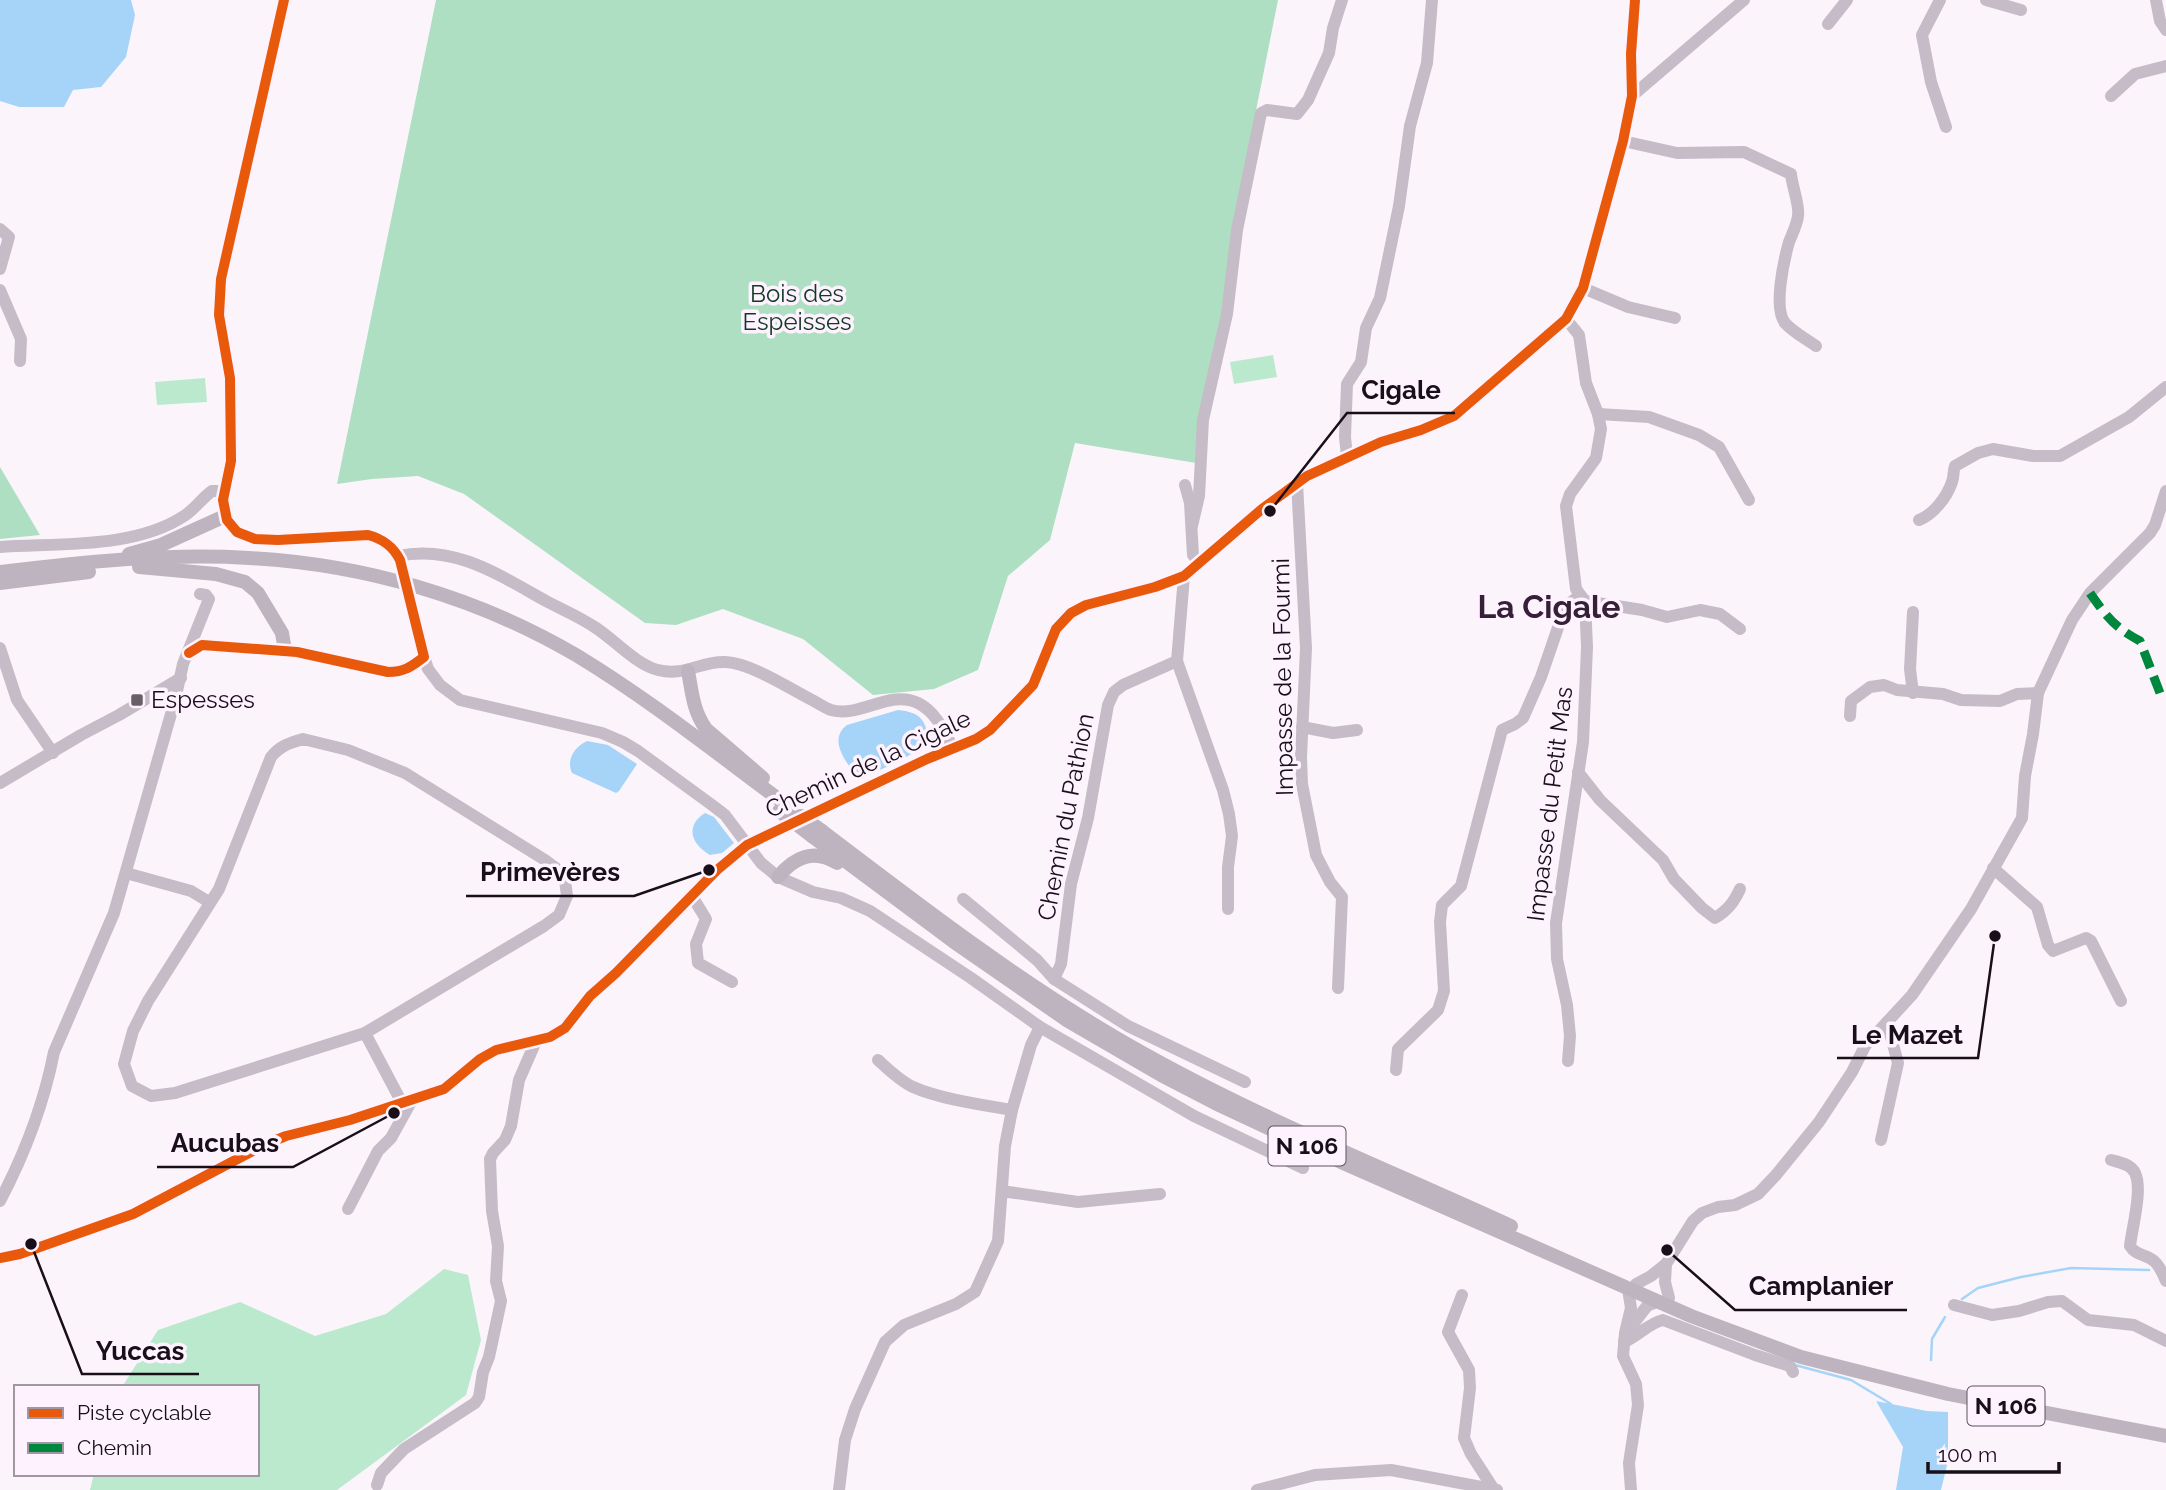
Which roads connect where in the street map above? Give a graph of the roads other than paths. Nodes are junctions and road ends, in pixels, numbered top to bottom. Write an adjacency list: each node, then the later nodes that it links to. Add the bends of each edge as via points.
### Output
1 (284, 0): 31 (street, via 221,279 219,315 230,378 231,461)
2 (1342, 0): 36 (street, via 1329,53 1308,100 1297,114 1261,113 1237,230 1227,314 1203,420 1199,496)
3 (1432, 0): 28 (street, via 1427,63 1410,126 1380,298 1366,327 1362,362 1347,384)
4 (1635, 0): 14 (street, Chemin de la Cigale)
5 (1744, 0): 14 (street)
6 (1847, 0): 11 (street)
7 (1940, 0): 16 (street, via 1922,35)
8 (1986, 0): 10 (street)
9 (2156, 0): 12 (street)
10 (2021, 10)
11 (1828, 24)
12 (2166, 30)
13 (2166, 66): 15 (street, via 2135,74)
14 (1632, 96): 17 (street, Chemin de la Cigale)
15 (2111, 96)
16 (1946, 127)
17 (1623, 141): 20 (street, Chemin de la Cigale); 24 (street, via 1676,153 1745,152 1791,174 1799,209 1780,305 1786,324)
18 (0, 229): 19 (street, via 9,237)
19 (0, 269)
20 (1583, 288): 22 (street, via 1628,307); 23 (street, Chemin de la Cigale)
21 (0, 290): 25 (street, via 21,339)
22 (1675, 318)
23 (1566, 319): 27 (street, Impasse du Petit Mas, via 1579,335 1586,383); 28 (street, Chemin de la Cigale, via 1454,416)
24 (1816, 346)
25 (20, 360)
26 (2166, 387): 35 (street, via 2129,417 2060,456 1993,449 1962,460 1934,510)
27 (1598, 414): 33 (street, via 1649,417 1699,435 1719,447); 46 (street, Impasse du Petit Mas, via 1597,458 1566,506 1576,589)
28 (1347, 457): 29 (street, Chemin de la Cigale)
29 (1297, 482): 39 (street, Chemin de la Cigale); 59 (street, Impasse de la Fourmi, via 1307,648)
30 (1185, 485): 36 (street)
31 (225, 491): 34 (street); 37 (street, via 212,491 184,517 137,537)
32 (2166, 491): 57 (street, via 2150,533 2090,593 2072,620)
33 (1749, 500)
34 (225, 516): 38 (street, via 237,532 248,537 368,535 382,539); 40 (main road, via 135,553)
35 (1919, 520)
36 (1192, 526): 39 (street)
37 (0, 547)
38 (399, 558): 52 (street, bridge); 54 (street, via 427,552 469,561 593,626 656,670)
39 (1199, 563): 43 (street, Chemin de la Cigale)
40 (58, 565): 42 (main road, N 106); 65 (main road, N 106, via 247,558 344,569 433,592 505,619 574,654 635,694)
41 (139, 567): 44 (main road, N 106); 50 (main road, via 216,574 245,582 258,593 282,633); 65 (main road, N 106, via 254,565 309,571 362,580 463,610 599,678)
42 (0, 572)
43 (1184, 576): 53 (street); 61 (street, Chemin de la Cigale, via 1071,613 1056,629 1033,685 990,730)
44 (0, 583)
45 (200, 594): 51 (street, via 209,599)
46 (1582, 599): 48 (street, via 1667,617 1700,610 1720,614); 63 (street, Impasse du Petit Mas, via 1587,668); 87 (street, via 1565,607 1523,718 1502,730 1461,887 1442,905 1444,991 1438,1010 1398,1049)
47 (1913, 612): 56 (street)
48 (1740, 629)
49 (0, 648): 62 (street, via 17,699)
50 (285, 651): 51 (street, via 202,645); 52 (street, via 388,671 405,671)
51 (189, 653): 55 (street)
52 (424, 657): 67 (street, via 440,685 460,700 623,742 725,815)
53 (1177, 661): 75 (street, via 1229,814); 77 (street, Chemin du Pathion, via 1123,685 1108,705 1071,884 1061,964)
54 (688, 671): 61 (street, via 724,661 743,665 831,710 848,712 905,698 929,710); 65 (main road, via 699,719 780,792)
55 (181, 678): 62 (street); 69 (street)
56 (1913, 692): 57 (street, via 1974,701); 58 (street, via 1884,685 1870,687 1851,701)
57 (2038, 694): 68 (street, via 2022,818)
58 (1850, 716)
59 (1302, 727): 60 (street, via 1334,733); 79 (street, Impasse de la Fourmi, via 1302,784 1316,855 1342,897)
60 (1357, 730)
61 (953, 748): 67 (street, Chemin de la Cigale)
62 (52, 753): 64 (street)
63 (1578, 772): 71 (street, via 1715,918 1732,904); 86 (street, Impasse du Petit Mas, via 1556,933 1570,1036)
64 (0, 783)
65 (785, 810): 66 (main road, N 106, bridge)
66 (817, 834): 76 (main road, N 106); 101 (main road, N 106, via 1037,988 1164,1065)
67 (747, 845): 70 (street); 72 (street, Chemin de la Cigale)
68 (1993, 868): 80 (street, via 2037,907 2053,951 2086,938 2091,941); 81 (street, via 1912,995)
69 (126, 873): 74 (street, via 191,891); 96 (street, via 99,950 54,1052 19,1165)
70 (778, 877): 76 (main road, via 800,856 829,858); 82 (street, via 870,911)
71 (1740, 889)
72 (692, 896): 78 (street, via 706,919 696,943 698,963); 84 (street, Chemin de la Cigale, via 590,996 565,1028)
73 (963, 899): 77 (street, Chemin du Pathion)
74 (209, 902): 83 (street, via 133,1031 124,1064 132,1086 150,1096 175,1093); 83 (street, via 219,889 271,757 286,743 303,739 348,750 405,773 557,869 565,880 567,896 559,915)
75 (1228, 909)
76 (938, 931): 101 (main road, N 106, via 1068,1021 1161,1075 1328,1156)
77 (1054, 979): 88 (street, Chemin du Pathion, via 1128,1027)
78 (732, 982)
79 (1338, 988)
80 (2121, 1001)
81 (1887, 1022): 91 (street, via 1898,1063); 99 (street, via 1865,1046 1819,1122 1776,1175 1758,1194 1693,1220)
82 (1040, 1027): 90 (street); 93 (street, via 1194,1116)
83 (365, 1033): 89 (street)
84 (536, 1041): 89 (street, Chemin de la Cigale, via 496,1050 444,1088); 109 (street, via 519,1080 511,1126 491,1159 500,1301 479,1397 404,1449 381,1473)
85 (878, 1060): 90 (street, via 914,1088)
86 (1568, 1061)
87 (1396, 1070)
88 (1245, 1082)
89 (407, 1101): 97 (street, via 391,1138 378,1151); 98 (street, Chemin de la Cigale, via 286,1136 133,1214)
90 (1012, 1110): 94 (street)
91 (1881, 1140)
92 (2111, 1160): 100 (street, via 2135,1171 2130,1247 2153,1259)
93 (1303, 1168)
94 (1002, 1191): 95 (street, via 1078,1202); 112 (street, via 998,1241 975,1292 904,1325 885,1342 845,1440)
95 (1160, 1194)
96 (0, 1201)
97 (348, 1209)
98 (0, 1258)
99 (1666, 1264): 101 (street); 103 (street)
100 (2166, 1281)
101 (1632, 1286): 103 (main road, N 106); 105 (street)
102 (1462, 1295): 111 (street, via 1448,1332 1469,1370 1464,1438)
103 (1663, 1300): 105 (street, via 1647,1306); 108 (main road, N 106, via 1848,1368 1959,1397)
104 (1954, 1305): 106 (street, via 1992,1315 2062,1301 2088,1320 2134,1325)
105 (1624, 1338): 107 (street, via 1636,1337 1663,1320 1790,1366); 114 (street, via 1623,1356 1636,1384 1638,1405 1629,1463)
106 (2166, 1341)
107 (1793, 1372)
108 (2166, 1436)
109 (377, 1485)
110 (1280, 1487): 111 (street, via 1315,1475 1391,1470); 113 (street)
111 (1495, 1489)
112 (839, 1490)
113 (1257, 1490)
114 (1631, 1490)

